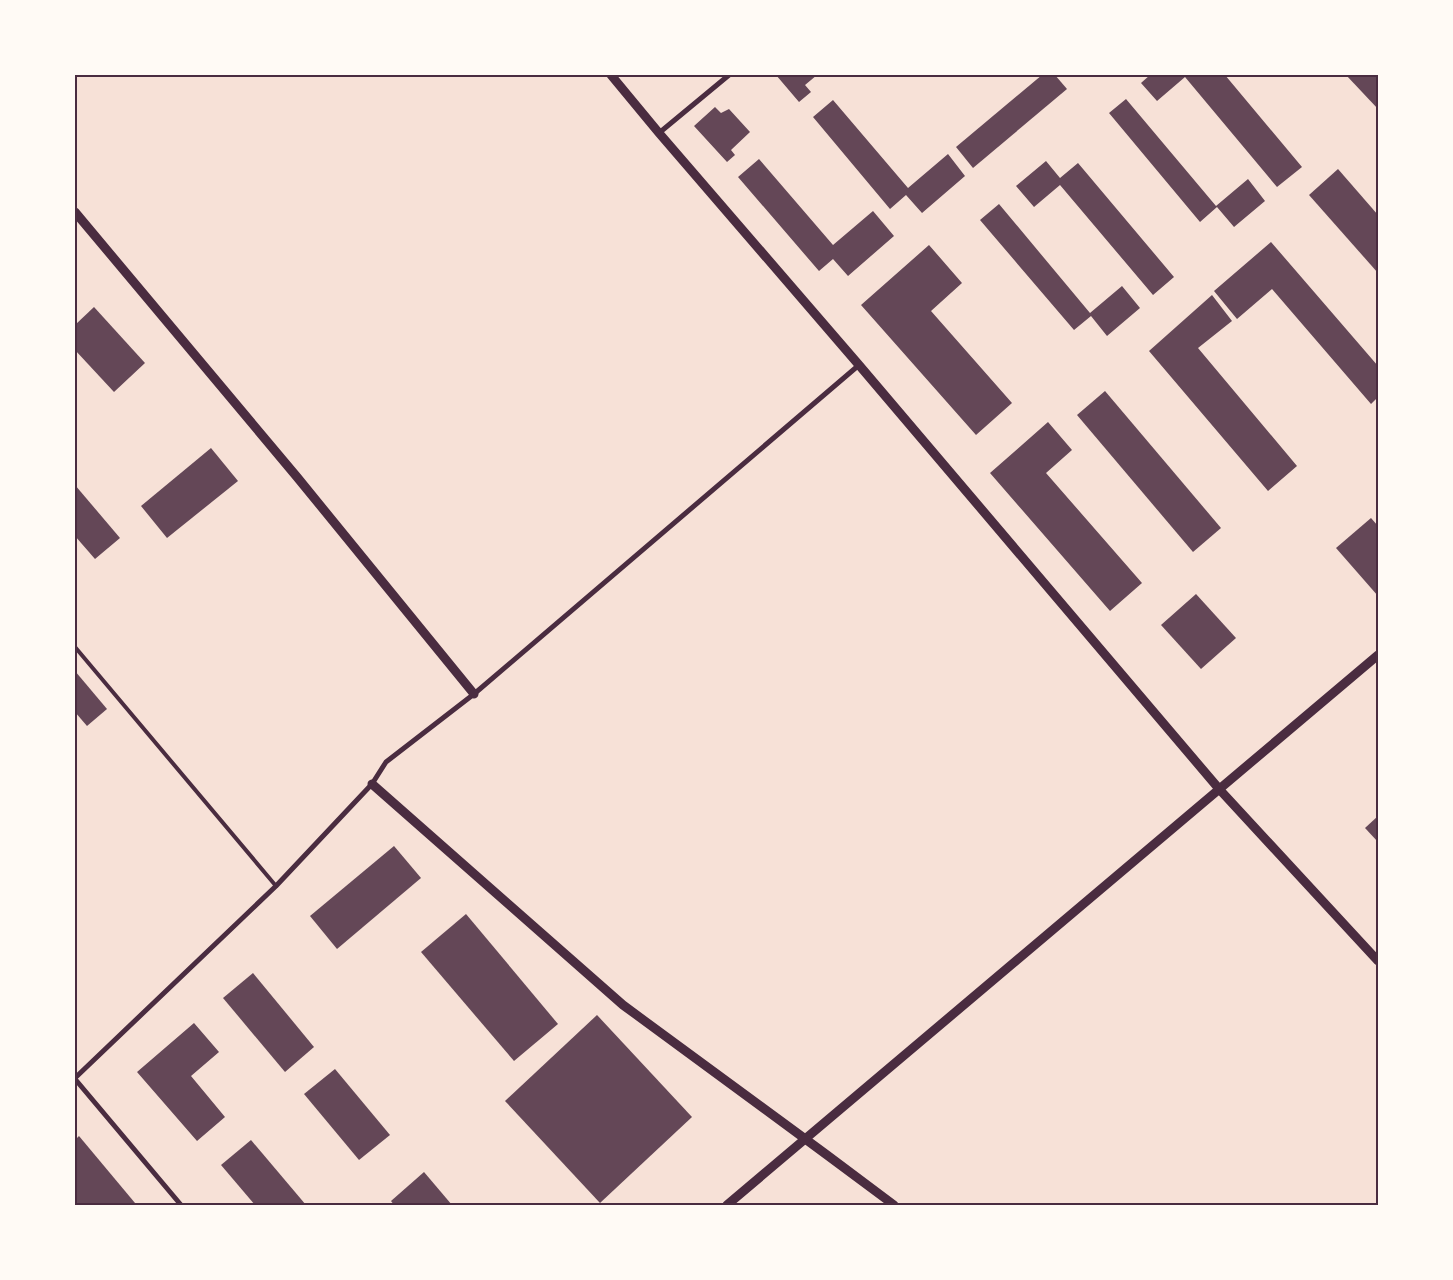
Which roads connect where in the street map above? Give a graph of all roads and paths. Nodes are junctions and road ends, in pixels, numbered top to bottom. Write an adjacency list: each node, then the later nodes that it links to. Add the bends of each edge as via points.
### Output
1 (612, 75): 3 (street)
2 (729, 75): 3 (street)
3 (659, 133): 5 (street)
4 (75, 212): 8 (street)
5 (859, 364): 8 (street); 10 (street)
6 (75, 647): 11 (lane)
7 (1378, 655): 10 (street)
8 (474, 694): 9 (street, via 386,762)
9 (372, 784): 11 (street); 14 (street, via 622,1005)
10 (1220, 790): 12 (street); 14 (street)
11 (276, 886): 13 (street)
12 (1378, 961)
13 (75, 1079): 15 (street)
14 (806, 1139): 16 (street); 17 (street)
15 (181, 1205)
16 (727, 1205)
17 (894, 1205)

